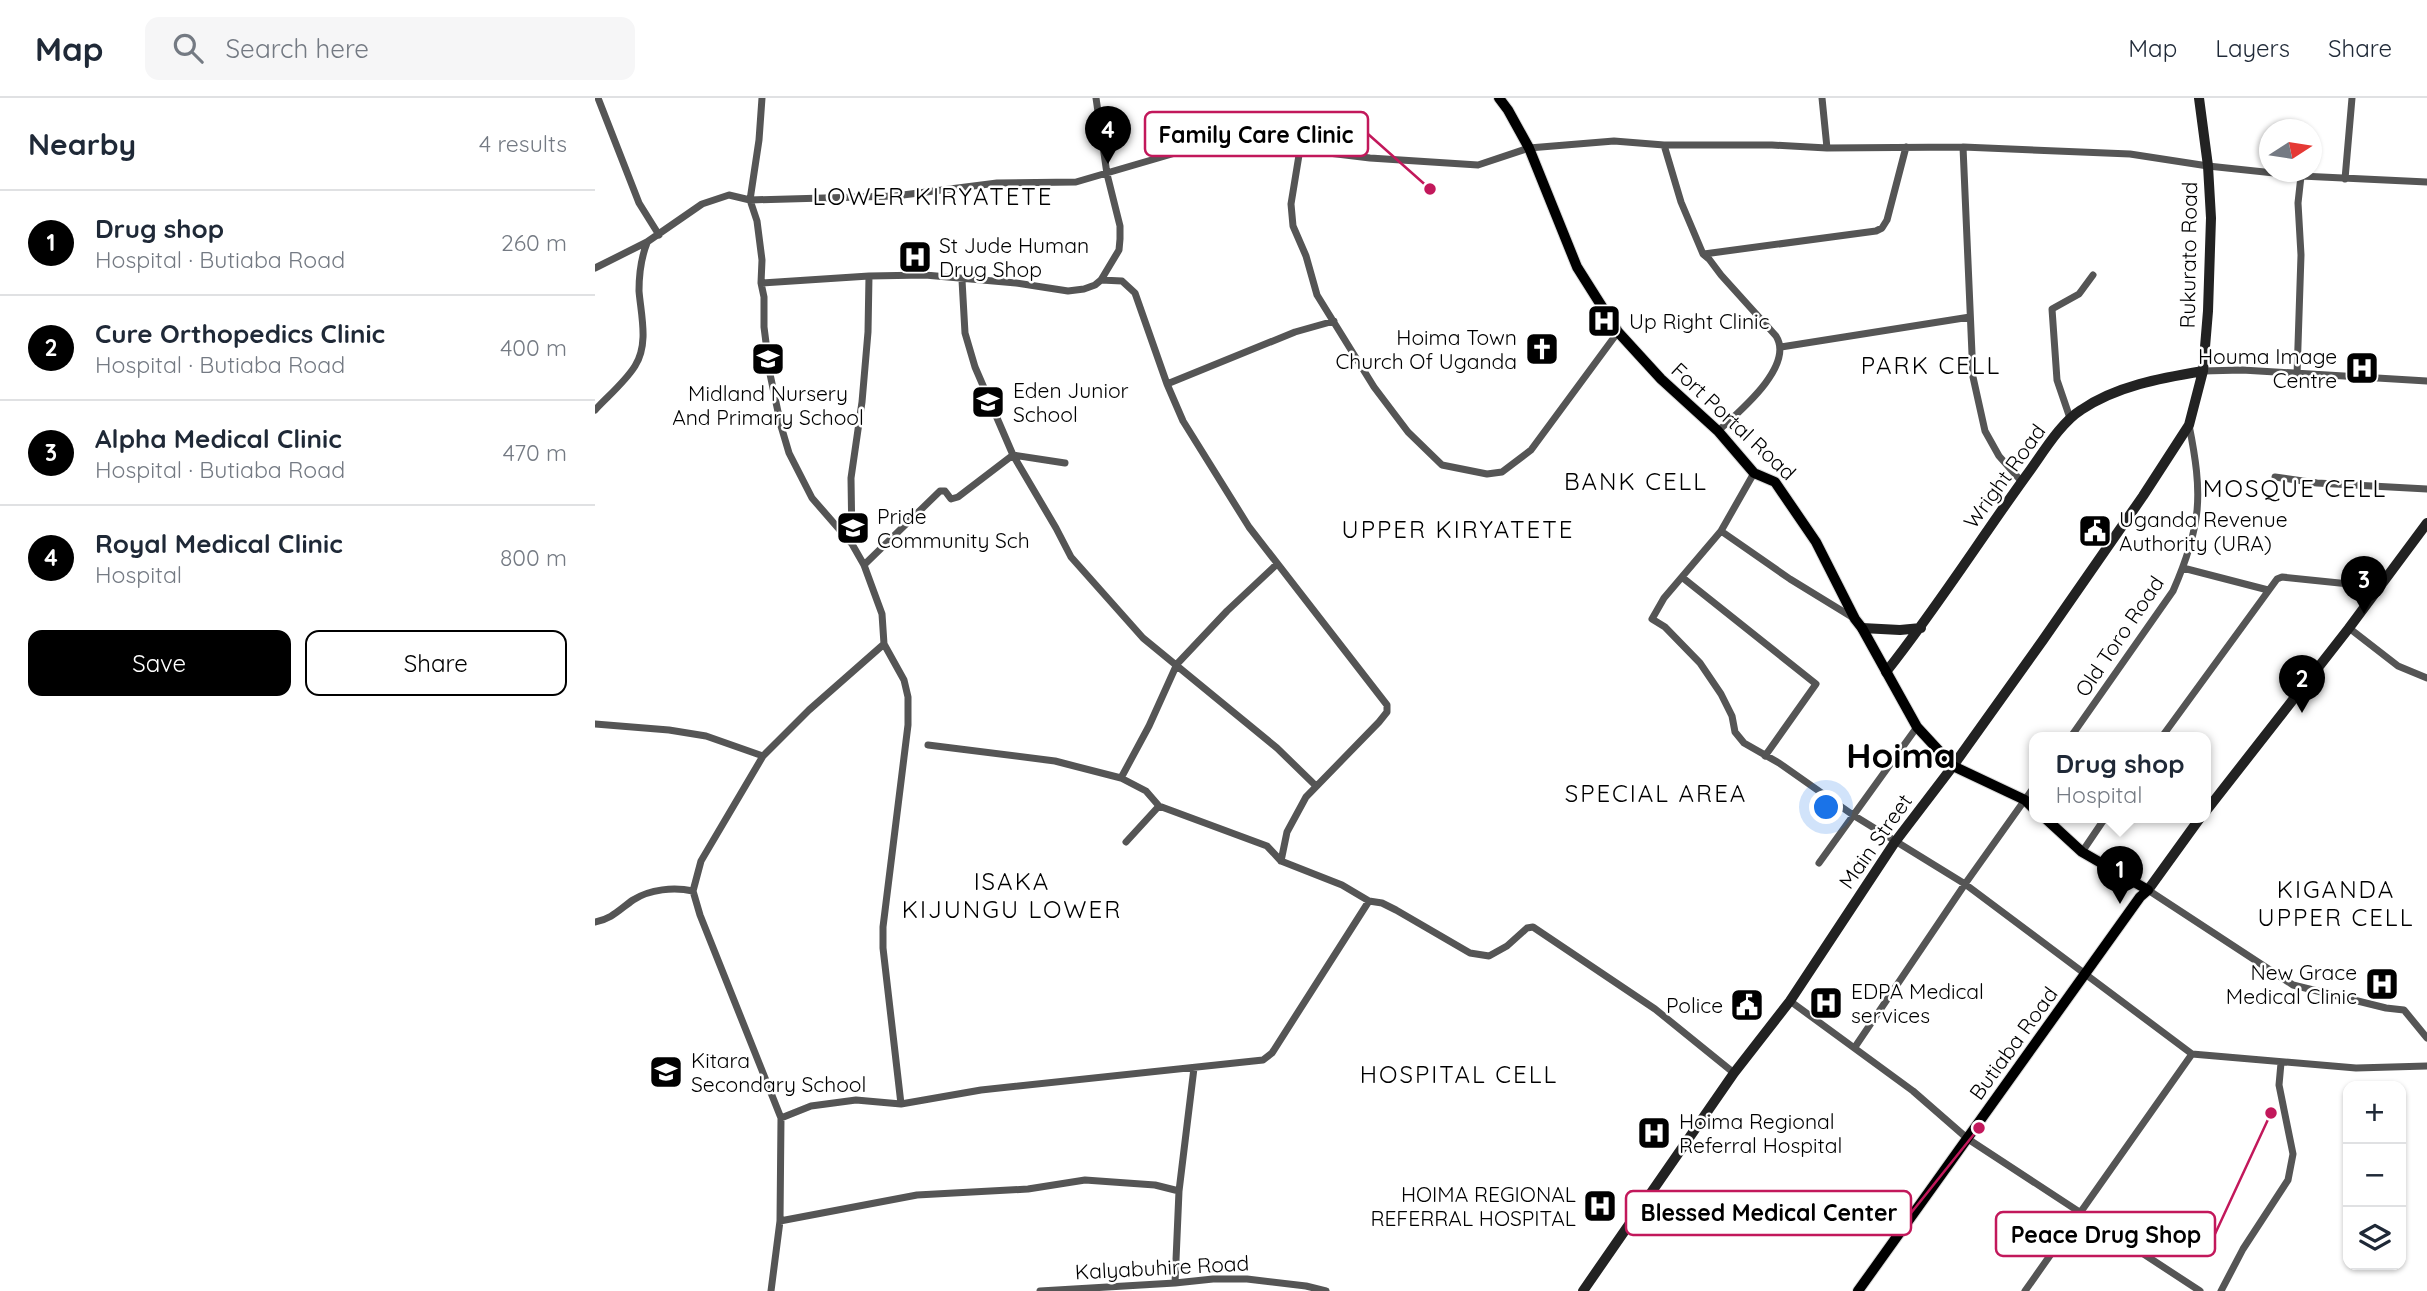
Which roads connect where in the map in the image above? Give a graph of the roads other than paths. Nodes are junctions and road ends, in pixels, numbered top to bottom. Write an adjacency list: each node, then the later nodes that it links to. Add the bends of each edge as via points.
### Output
1 (598, 98): 22 (street, via 639,203)
2 (761, 98): 21 (street)
3 (1096, 98): 16 (street)
4 (1499, 98): 11 (main road, Fort Portal Road)
5 (1822, 98): 12 (street)
6 (2199, 98): 14 (street, Rukurato Road)
7 (2352, 98): 18 (street)
8 (1664, 145): 11 (street, via 1614,141); 12 (street); 24 (street)
9 (1906, 147): 10 (street); 12 (street); 24 (street, via 1887,220 1876,232)
10 (1963, 147): 14 (street, via 2130,154); 31 (street)
11 (1529, 148): 13 (street, via 1478,165); 33 (main road, Fort Portal Road, via 1577,267)
12 (1827, 148)
13 (1300, 149): 16 (street, via 1254,144 1189,149); 32 (street, via 1290,204 1293,226 1317,295)
14 (2208, 166): 15 (street); 35 (street, Rukurato Road, via 2211,231)
15 (2259, 171)
16 (1107, 174): 21 (street, via 1076,182 997,183 895,196); 28 (street, via 1120,239 1119,250)
17 (2322, 177): 18 (street)
18 (2345, 179): 20 (street)
19 (2300, 182): 36 (street)
20 (2427, 183)
21 (750, 200): 22 (street, via 729,195 702,204); 30 (street, via 757,221)
22 (659, 235): 23 (street)
23 (647, 242): 25 (street); 39 (street, via 639,288 640,356)
24 (1703, 254): 34 (street, via 1776,335)
25 (595, 268)
26 (2093, 275): 40 (street, via 2083,290 2055,307 2051,315 2056,380)
27 (869, 276): 29 (street); 30 (street); 51 (street, via 862,402 851,478)
28 (1101, 279): 29 (street, via 1084,289 1068,291); 38 (street, via 1122,281 1135,293)
29 (962, 280): 43 (street, via 968,344)
30 (761, 283): 51 (street, via 770,374 789,453 812,498)
31 (1970, 317): 34 (street); 47 (street, via 1973,377 1982,420 1999,456)
32 (1334, 321): 33 (street, via 1408,432 1442,465 1487,474 1502,472 1531,450); 38 (street)
33 (1618, 332): 42 (main road, Fort Portal Road)
34 (1781, 347): 42 (street, via 1766,382)
35 (2203, 371): 36 (street); 40 (street, Wright Road, via 2151,381 2092,404); 41 (street, Main Street)
36 (2297, 375): 37 (street)
37 (2427, 381)
38 (1167, 384): 52 (street, via 1183,421)
39 (595, 410)
40 (2070, 418): 47 (street, Wright Road)
41 (2189, 425): 54 (street, Old Toro Road, via 2199,503); 72 (street, Main Street, via 2136,508)
42 (1718, 431): 45 (main road, Fort Portal Road)
43 (1013, 455): 44 (street); 53 (street, via 955,498 940,491); 62 (street, via 1070,557 1143,638)
44 (1065, 463)
45 (1754, 473): 50 (street); 58 (main road, Fort Portal Road, via 1775,482 1797,512)
46 (2275, 477): 48 (street)
47 (2022, 482): 59 (street, Wright Road)
48 (2427, 488)
49 (2427, 523): 57 (street)
50 (1721, 531): 55 (street); 58 (street)
51 (852, 544): 53 (street)
52 (1277, 564): 62 (street); 74 (street, via 1387,705 1379,722)
53 (864, 565): 61 (street, via 882,614)
54 (2183, 568): 56 (street); 67 (street, Old Toro Road, via 2173,591)
55 (1683, 578): 71 (street, via 1652,619 1700,663 1721,694 1735,732); 71 (street, via 1816,684)
56 (2268, 590): 57 (street, via 2282,577); 68 (street)
57 (2377, 591): 60 (street)
58 (1859, 623): 59 (street, via 1877,630); 63 (main road, Fort Portal Road)
59 (1921, 628): 63 (street, Wright Road)
60 (2349, 628): 64 (street, via 2398,666); 78 (street)
61 (884, 644): 70 (street); 103 (street, via 908,697 883,927)
62 (1177, 664): 73 (street); 74 (street)
63 (1886, 672): 66 (main road, Fort Portal Road)
64 (2427, 678)
65 (595, 724): 70 (street, via 706,736)
66 (1917, 727): 72 (main road, Fort Portal Road); 80 (street)
67 (2074, 732)
68 (2165, 732)
69 (928, 744): 73 (street, via 1055,761)
70 (763, 756): 91 (street, via 701,861)
71 (1765, 756): 80 (street)
72 (1953, 766): 76 (main road); 85 (street, Main Street)
73 (1121, 778): 79 (street, via 1146,791)
74 (1315, 785): 87 (street, via 1287,832)
75 (2029, 795): 76 (street)
76 (2025, 800): 77 (main road); 89 (street)
77 (2029, 804)
78 (2211, 805)
79 (1159, 806): 84 (street); 87 (street, via 1267,846)
80 (1853, 815): 85 (street); 88 (street)
81 (2050, 823): 86 (main road)
82 (2102, 823): 86 (street)
83 (2196, 823): 90 (street, Butiaba Road)
84 (1126, 842)
85 (1895, 842): 89 (street); 95 (street, Main Street)
86 (2082, 852): 90 (main road)
87 (1281, 861): 92 (street)
88 (1819, 863)
89 (1965, 884): 94 (street); 97 (street)
90 (2148, 890): 94 (main road, Butiaba Road); 96 (street, via 2293,985 2404,1010)
91 (693, 891): 93 (street, via 677,888 645,894 611,918); 104 (street)
92 (1369, 901): 101 (street, via 1268,1058); 102 (street, via 1396,910 1470,953 1489,956 1533,927 1655,1009)
93 (595, 922)
94 (2087, 974): 98 (street); 105 (main road, Butiaba Road)
95 (1790, 1001): 97 (street); 102 (street, Main Street)
96 (2427, 1038)
97 (1854, 1047): 105 (street)
98 (2192, 1054): 99 (street); 107 (street)
99 (2281, 1063): 100 (street); 118 (street, via 2279,1085 2293,1154 2288,1180)
100 (2427, 1066)
101 (1194, 1068): 103 (street, via 981,1090); 106 (street)
102 (1734, 1073): 114 (street, Main Street)
103 (901, 1104): 104 (street, via 856,1100 811,1106)
104 (781, 1118): 108 (street)
105 (1968, 1139): 107 (street); 115 (main road, Butiaba Road)
106 (1179, 1191): 108 (street, via 1085,1180 1028,1189 917,1195); 109 (street)
107 (2079, 1213): 116 (street); 117 (street)
108 (780, 1221): 111 (street)
109 (1175, 1283): 110 (street, Kalyabuhire Road); 113 (street, Kalyabuhire Road, via 1247,1279)
110 (1107, 1289): 112 (street, Kalyabuhire Road)
111 (771, 1291)
112 (1040, 1291)
113 (1326, 1291)
114 (1584, 1291)
115 (1858, 1291)
116 (2025, 1291)
117 (2200, 1291)
118 (2221, 1291)

